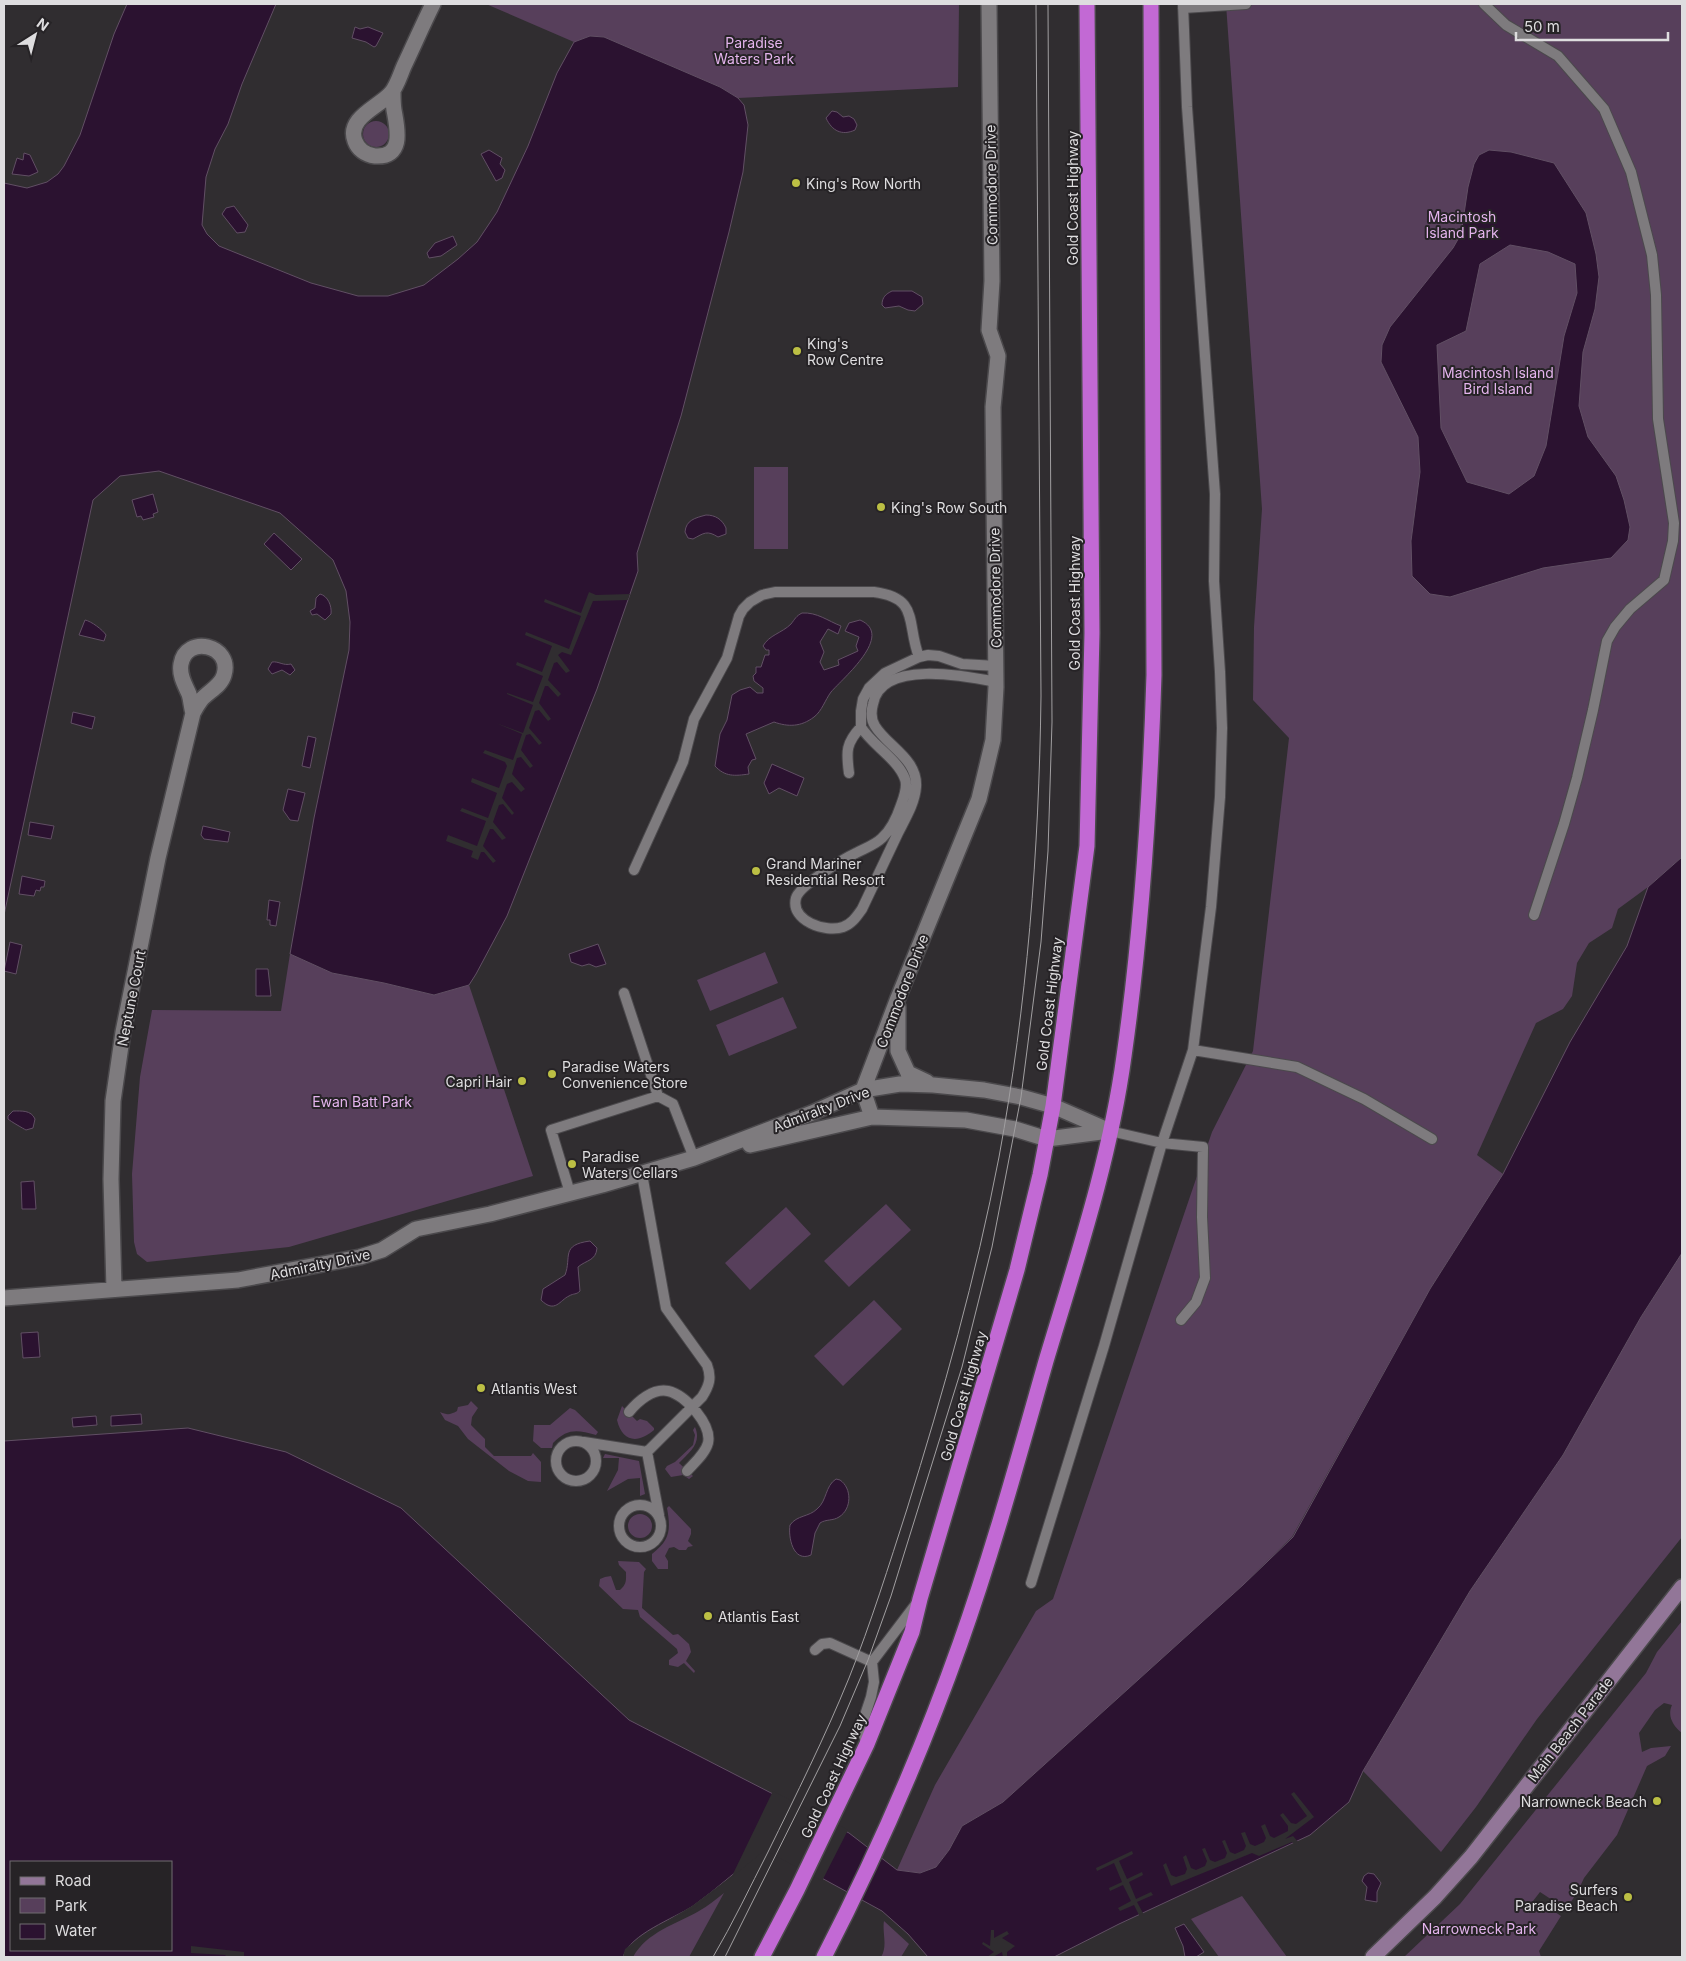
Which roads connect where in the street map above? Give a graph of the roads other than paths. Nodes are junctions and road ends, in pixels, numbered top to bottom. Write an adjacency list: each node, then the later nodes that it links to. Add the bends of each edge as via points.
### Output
1 (433, 4): 8 (street)
2 (989, 4): 10 (street, Commodore Drive, via 992,281 989,330 998,356 993,407)
3 (1087, 4): 23 (highway, Gold Coast Highway, via 1092,634 1087,846)
4 (1151, 4): 25 (highway, via 1154,565 1151,779 1140,922 1124,1057)
5 (1246, 4): 7 (lane)
6 (1484, 4): 16 (lane, via 1506,25 1558,56 1604,109 1631,172 1652,255 1656,295 1658,419 1674,523 1664,580 1630,609 1607,641 1569,806)
7 (1183, 6): 19 (lane, via 1215,494 1214,581 1222,728 1211,907)
8 (393, 91)
9 (919, 657): 10 (lane, via 939,656 962,664); 13 (lane, via 885,673 868,688 863,699); 15 (lane, via 907,608 895,596 874,592 775,592 750,602 739,616 727,658 694,719 682,762)
10 (996, 666): 11 (street, Commodore Drive)
11 (996, 682): 13 (lane, via 960,674 932,674 894,679 879,690 874,698 871,717 911,767 916,777 914,799 854,921 844,927 818,927 798,913 796,897 816,878 883,837 897,816 906,789 906,780 898,768); 18 (street, Commodore Drive, via 993,740 979,798)
12 (192, 713): 33 (street, Neptune Court, via 156,868 123,1032 113,1101)
13 (861, 727): 14 (lane, via 848,744)
14 (849, 773)
15 (634, 870)
16 (1534, 915)
17 (624, 993): 22 (lane)
18 (898, 998): 20 (street, via 898,1051 908,1073); 21 (street, Commodore Drive)
19 (1192, 1050): 27 (lane, via 1297,1067 1364,1099); 28 (lane)
20 (933, 1085): 21 (street, Admiralty Drive, via 900,1084); 23 (street, Admiralty Drive, via 995,1092)
21 (863, 1090): 24 (street); 29 (street, Admiralty Drive)
22 (658, 1096): 30 (lane, via 673,1104); 32 (lane, via 551,1130)
23 (1053, 1106): 25 (street, Admiralty Drive); 26 (highway, Gold Coast Highway)
24 (872, 1118): 26 (street, Admiralty Drive, via 966,1120); 29 (street, Admiralty Drive)
25 (1110, 1131): 26 (street); 28 (lane); 49 (highway, via 1081,1243 993,1543 957,1653 888,1826)
26 (1047, 1139): 44 (highway, Gold Coast Highway, via 1017,1270)
27 (1432, 1139)
28 (1162, 1143): 35 (lane, via 1203,1147 1205,1278 1196,1302); 42 (lane)
29 (712, 1152): 30 (street, Admiralty Drive)
30 (694, 1158): 31 (street, Admiralty Drive)
31 (642, 1174): 32 (street, Admiralty Drive); 36 (lane, via 666,1308 710,1373 707,1390)
32 (570, 1193): 33 (street, Admiralty Drive, via 416,1229 382,1250 338,1262 238,1280)
33 (114, 1289): 34 (street, Admiralty Drive)
34 (4, 1298)
35 (1181, 1320)
36 (692, 1407): 37 (lane, via 668,1391 647,1395); 39 (lane); 40 (lane, via 705,1426 708,1442 705,1451)
37 (629, 1412)
38 (579, 1441): 38 (lane, via 561,1446 556,1458 562,1475 574,1481 587,1477 596,1460 591,1448); 39 (lane)
39 (647, 1452): 41 (lane)
40 (687, 1471)
41 (661, 1521): 41 (lane, via 659,1536 648,1546 627,1543 619,1531 623,1512 634,1505 641,1504 654,1510)
42 (1032, 1583)
43 (1682, 1587): 50 (street, Main Beach Parade, via 1471,1856 1435,1897)
44 (920, 1600): 46 (lane); 47 (highway, Gold Coast Highway, via 912,1632)
45 (815, 1650): 46 (lane, via 830,1643)
46 (872, 1662): 47 (lane, via 874,1682 861,1727)
47 (867, 1744): 48 (highway, Gold Coast Highway)
48 (762, 1957)
49 (824, 1957)
50 (1373, 1957)

